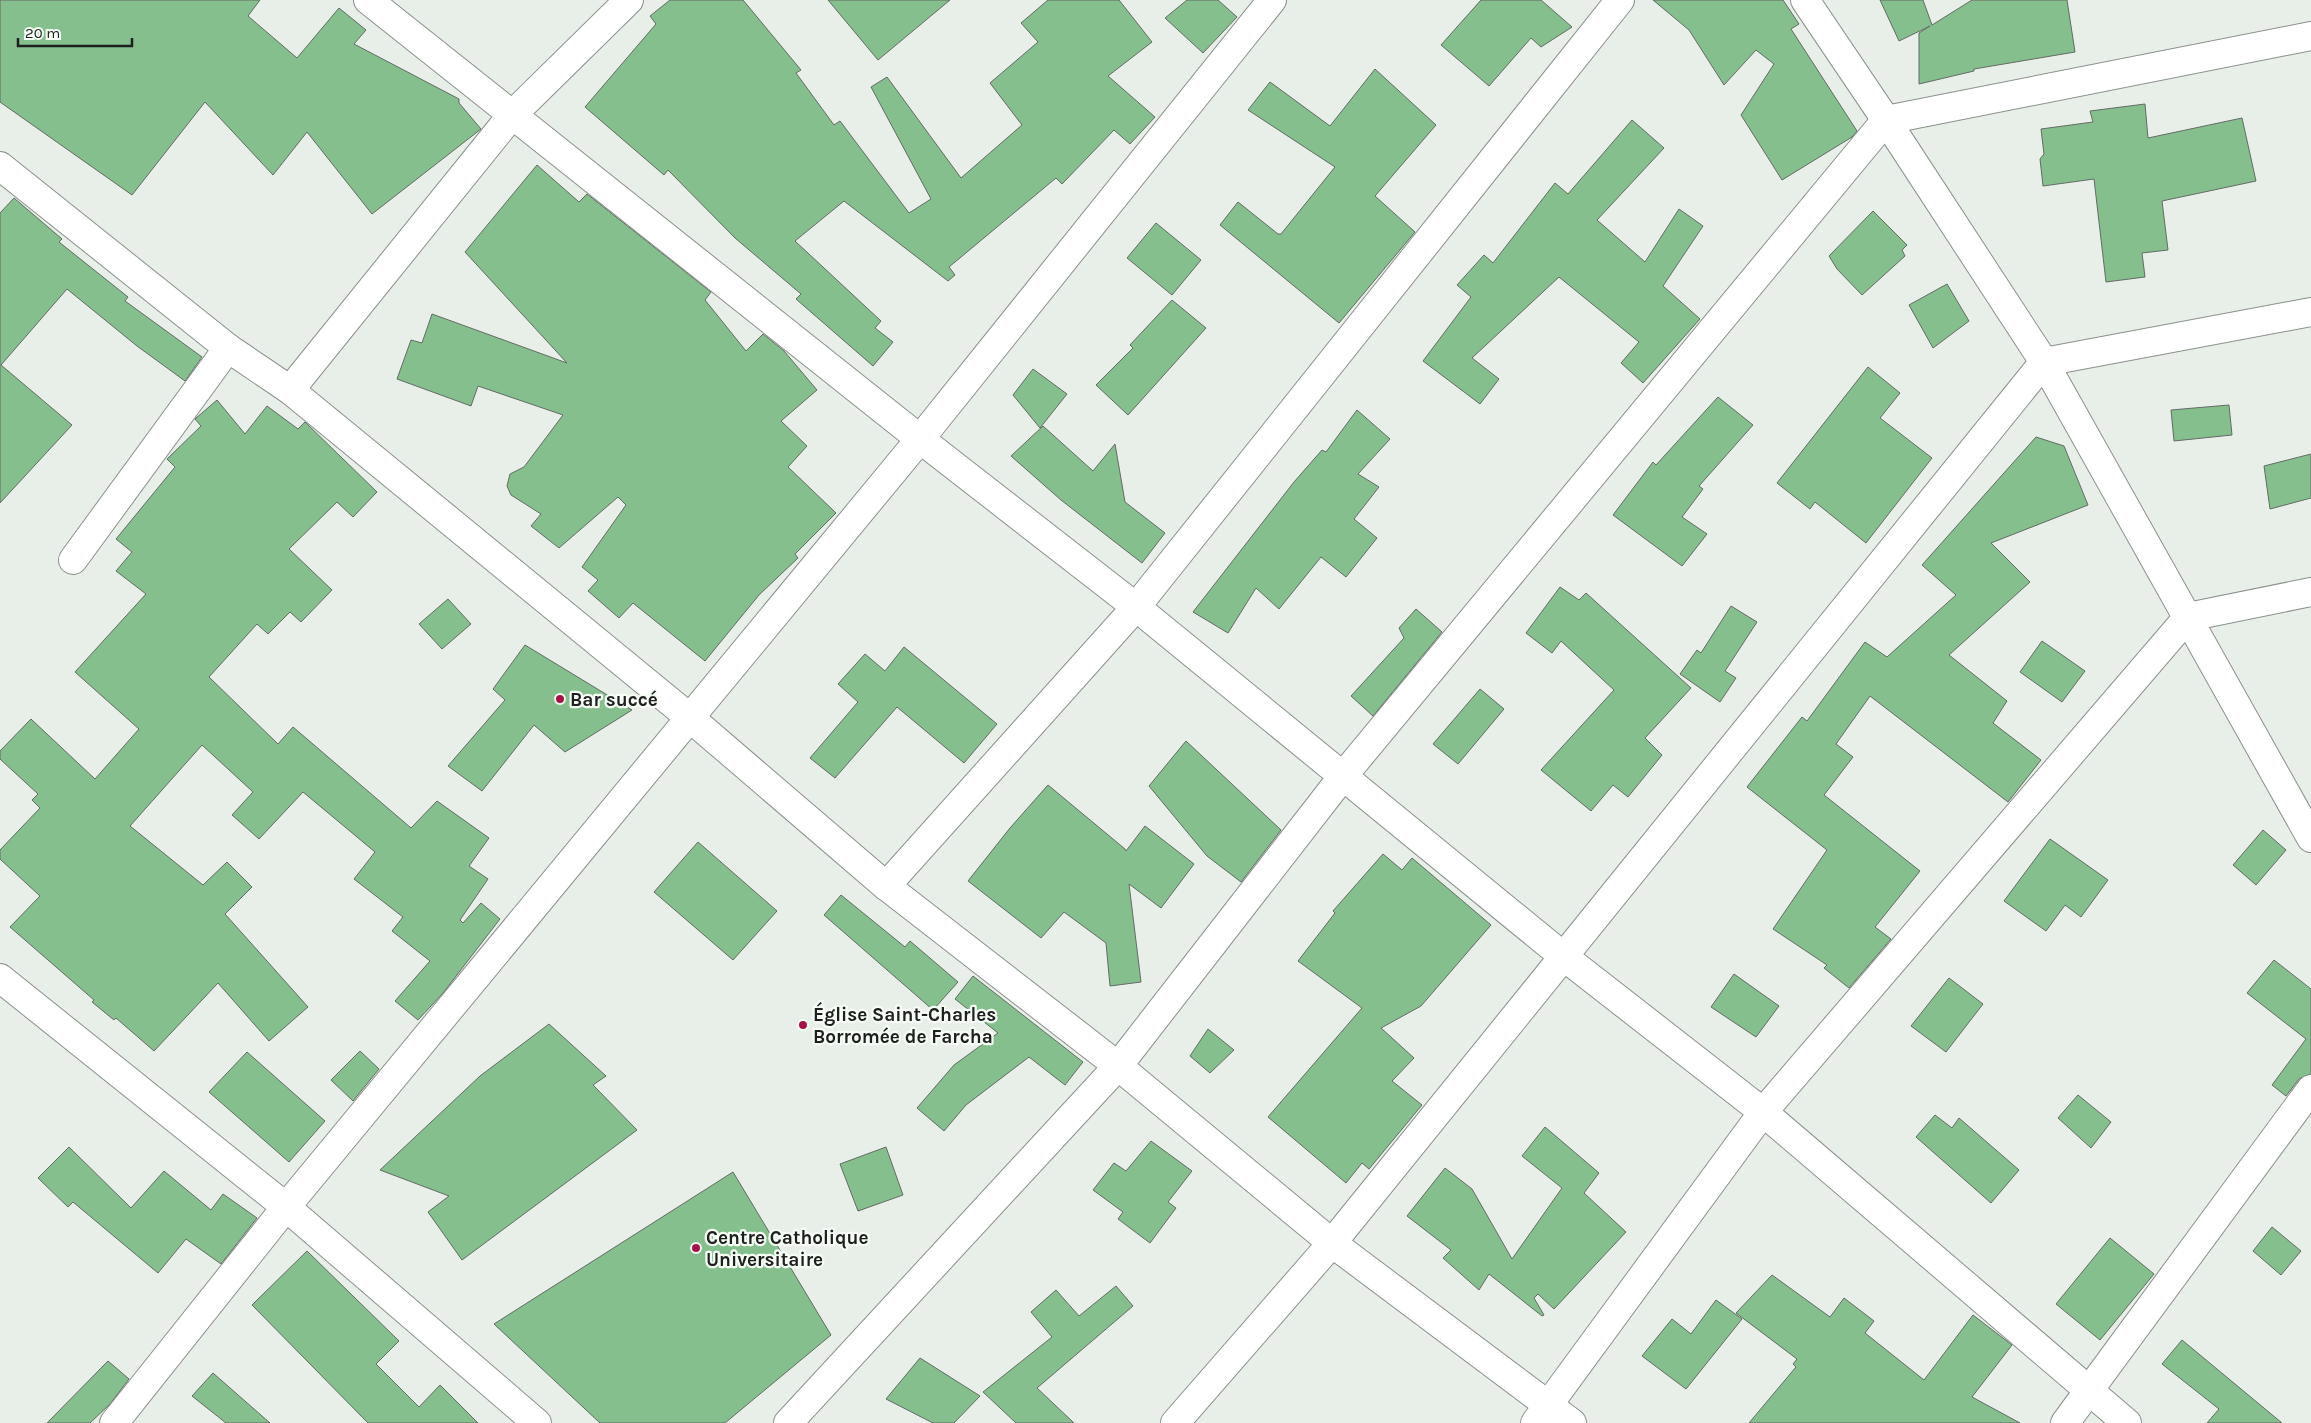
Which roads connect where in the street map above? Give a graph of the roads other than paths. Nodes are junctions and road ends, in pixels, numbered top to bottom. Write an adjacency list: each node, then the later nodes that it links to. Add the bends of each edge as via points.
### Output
1 (368, 0): 7 (street)
2 (629, 0): 7 (street)
3 (1272, 0): 14 (street)
4 (1620, 0): 17 (street)
5 (1805, 0): 8 (street)
6 (2311, 36): 8 (street)
7 (512, 115): 13 (street); 14 (street)
8 (1886, 120): 12 (street); 20 (street)
9 (0, 166): 11 (street)
10 (2311, 312): 12 (street)
11 (228, 348): 13 (street); 15 (street)
12 (2044, 362): 18 (street); 23 (street)
13 (290, 390): 19 (street)
14 (920, 440): 17 (street); 19 (street)
15 (73, 560)
16 (2311, 592): 18 (street)
17 (1136, 607): 20 (street); 22 (street)
18 (2188, 617): 21 (street); 27 (street)
19 (689, 717): 22 (street); 28 (street)
20 (1343, 776): 23 (street); 25 (street)
21 (2311, 838)
22 (886, 886): 25 (street)
23 (1564, 956): 27 (street); 29 (street)
24 (0, 978): 28 (street)
25 (1118, 1066): 29 (street); 34 (street)
26 (2311, 1089): 30 (street)
27 (1763, 1112): 30 (street); 31 (street)
28 (286, 1207): 32 (street); 33 (street)
29 (1332, 1243): 31 (street); 35 (street)
30 (2089, 1392): 37 (street); 38 (street)
31 (1542, 1414): 36 (street)
32 (114, 1423)
33 (537, 1423)
34 (788, 1423)
35 (1175, 1423)
36 (1572, 1423)
37 (2065, 1423)
38 (2127, 1423)

